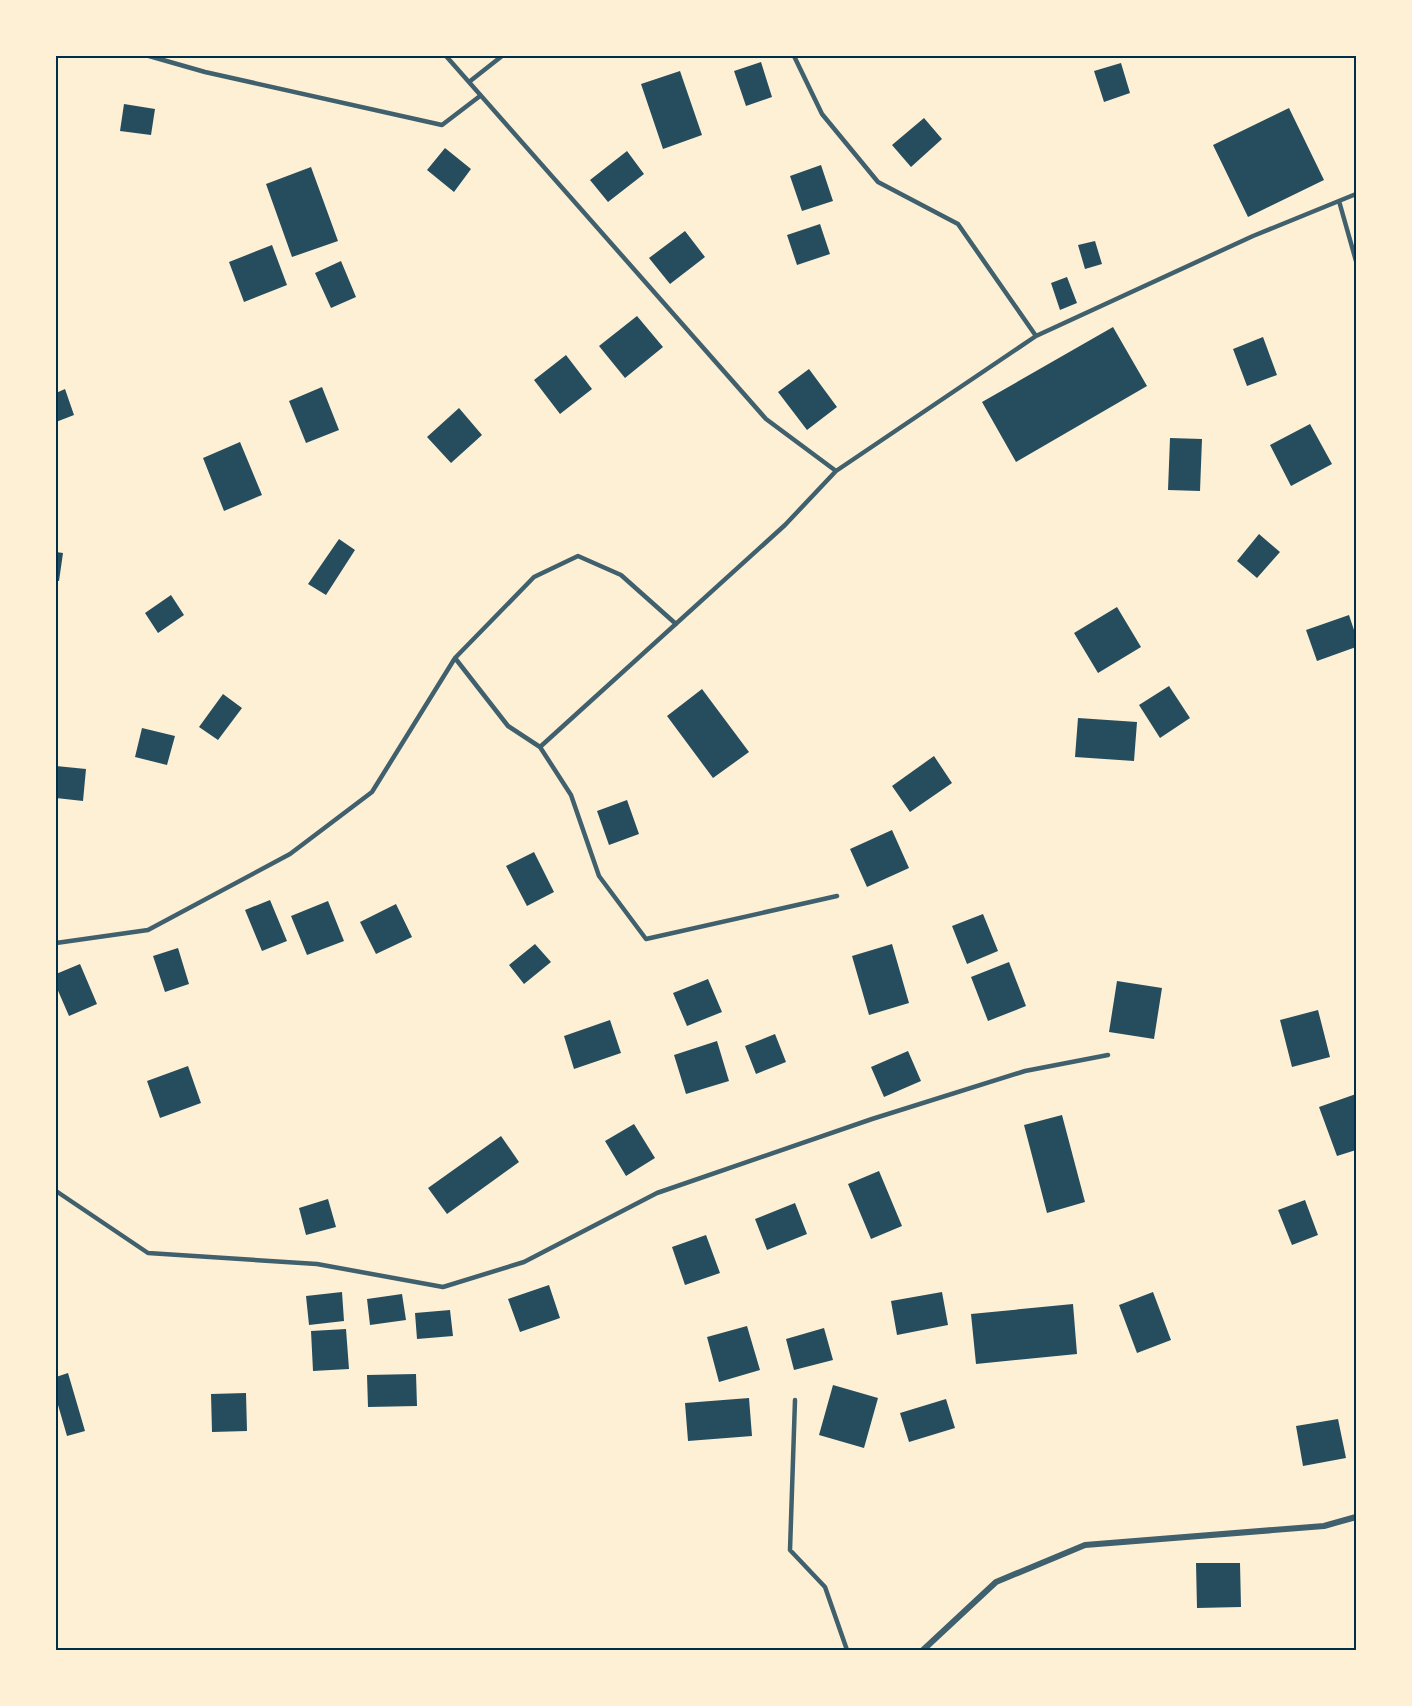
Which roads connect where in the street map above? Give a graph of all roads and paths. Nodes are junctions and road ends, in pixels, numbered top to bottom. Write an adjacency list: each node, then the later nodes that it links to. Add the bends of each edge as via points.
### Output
1 (149, 56): 6 (lane, via 442,125)
2 (446, 56): 5 (lane)
3 (502, 56): 5 (lane)
4 (794, 56): 10 (lane, via 822,114 878,182 958,224)
5 (469, 82): 6 (lane)
6 (480, 96): 11 (lane, via 766,419)
7 (1356, 194): 8 (lane)
8 (1339, 201): 9 (lane); 10 (lane, via 1253,236)
9 (1356, 261)
10 (1036, 336): 11 (lane)
11 (836, 471): 12 (lane, via 785,525)
12 (676, 624): 13 (lane, via 621,575 578,556 534,577); 14 (lane)
13 (455, 658): 14 (lane, via 508,726); 16 (lane, via 372,792 290,854 148,930)
14 (540, 747): 15 (lane, via 571,795 599,876 646,939)
15 (837, 896)
16 (56, 943)
17 (1108, 1055): 18 (lane, via 1025,1071 657,1193 524,1262 443,1287 317,1264 148,1253)
18 (56, 1191)
19 (795, 1400): 21 (lane, via 790,1550 825,1587)
20 (1356, 1517): 22 (street, via 1324,1526 1085,1545 996,1581)
21 (847, 1650)
22 (923, 1650)

